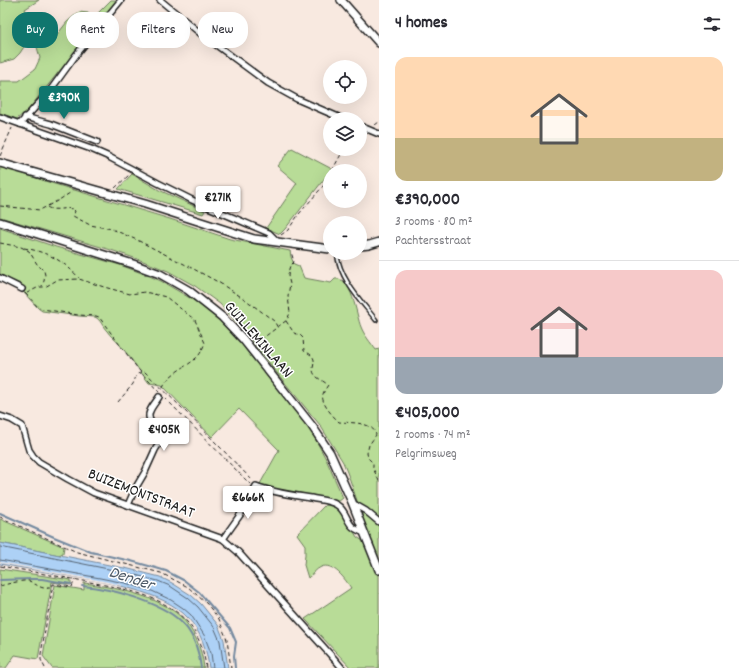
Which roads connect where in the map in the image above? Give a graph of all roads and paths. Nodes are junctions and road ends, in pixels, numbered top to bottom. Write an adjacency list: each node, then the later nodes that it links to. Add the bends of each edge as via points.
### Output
1 (121, 0): 7 (street, via 49,92)
2 (160, 0): 5 (street, via 200,33 268,82)
3 (341, 0): 4 (main road)
4 (379, 43)
5 (327, 112)
6 (0, 117): 9 (street)
7 (25, 118): 9 (street); 12 (street, via 51,124)
8 (13, 124): 13 (path)
9 (20, 124): 24 (street, via 107,156 192,200 269,233)
10 (367, 129): 11 (street)
11 (379, 134)
12 (97, 142)
13 (0, 156)
14 (0, 163): 16 (main road)
15 (129, 176): 18 (path)
16 (80, 186): 18 (main road); 20 (path)
17 (323, 186): 24 (path, via 280,237)
18 (108, 193): 24 (main road, via 254,239)
19 (0, 206): 20 (path, via 40,210)
20 (46, 207): 36 (path, via 74,209 73,216 90,225 112,229 188,266 246,300 274,321)
21 (0, 222): 37 (main road, GUILLEMINLAAN, via 160,274 188,290 222,316)
22 (0, 242): 27 (path)
23 (379, 242): 26 (main road)
24 (279, 243): 25 (main road)
25 (292, 244): 28 (main road); 35 (path, via 294,262 289,268 290,313)
26 (367, 245)
27 (21, 247): 31 (path, via 37,250 57,259); 32 (path, via 29,251 44,271)
28 (323, 248)
29 (337, 260): 34 (lane, via 347,282)
30 (0, 278): 33 (street)
31 (79, 279): 32 (path, via 57,280); 39 (path, via 130,294 145,292 166,298 195,320 205,343 200,354 165,381)
32 (42, 287): 33 (path)
33 (24, 292): 38 (path, via 39,308 99,317)
34 (376, 320)
35 (286, 322): 36 (path); 43 (path, via 294,333 303,338 304,350 313,356 315,375 328,385 322,396 326,407 339,422 365,424 375,431 367,453)
36 (278, 328): 37 (path)
37 (249, 347): 45 (main road, GUILLEMINLAAN, via 312,426 330,453)
38 (142, 372): 39 (path, via 147,373); 40 (path); 41 (path, via 137,374 133,384)
39 (162, 388): 44 (path, via 239,465 256,484)
40 (161, 396): 44 (path); 46 (street, via 158,404 148,415 152,424 166,431)
41 (118, 402)
42 (0, 416): 46 (street, BUIZEMONTSTRAAT, via 22,426 29,450 39,462 94,493)
43 (379, 481)
44 (256, 488): 49 (street, via 337,505 342,508 351,525); 50 (street)
45 (352, 502): 48 (street); 49 (main road, GUILLEMINLAAN)
46 (128, 505): 50 (street, BUIZEMONTSTRAAT)
47 (0, 517): 58 (path, via 77,552 161,573 188,587 219,619 227,640)
48 (379, 522)
49 (364, 533): 52 (main road, GUILLEMINLAAN)
50 (223, 539): 59 (street, BUIZEMONTSTRAAT, via 238,552)
51 (0, 566): 53 (path)
52 (379, 570)
53 (75, 579): 55 (path, via 72,587); 57 (path, via 130,590 174,610 190,624 197,636)
54 (0, 586): 55 (path, via 28,581 43,588)
55 (53, 586): 56 (path, via 41,654)
56 (45, 668)
57 (206, 668)
58 (231, 668)
59 (342, 668)

